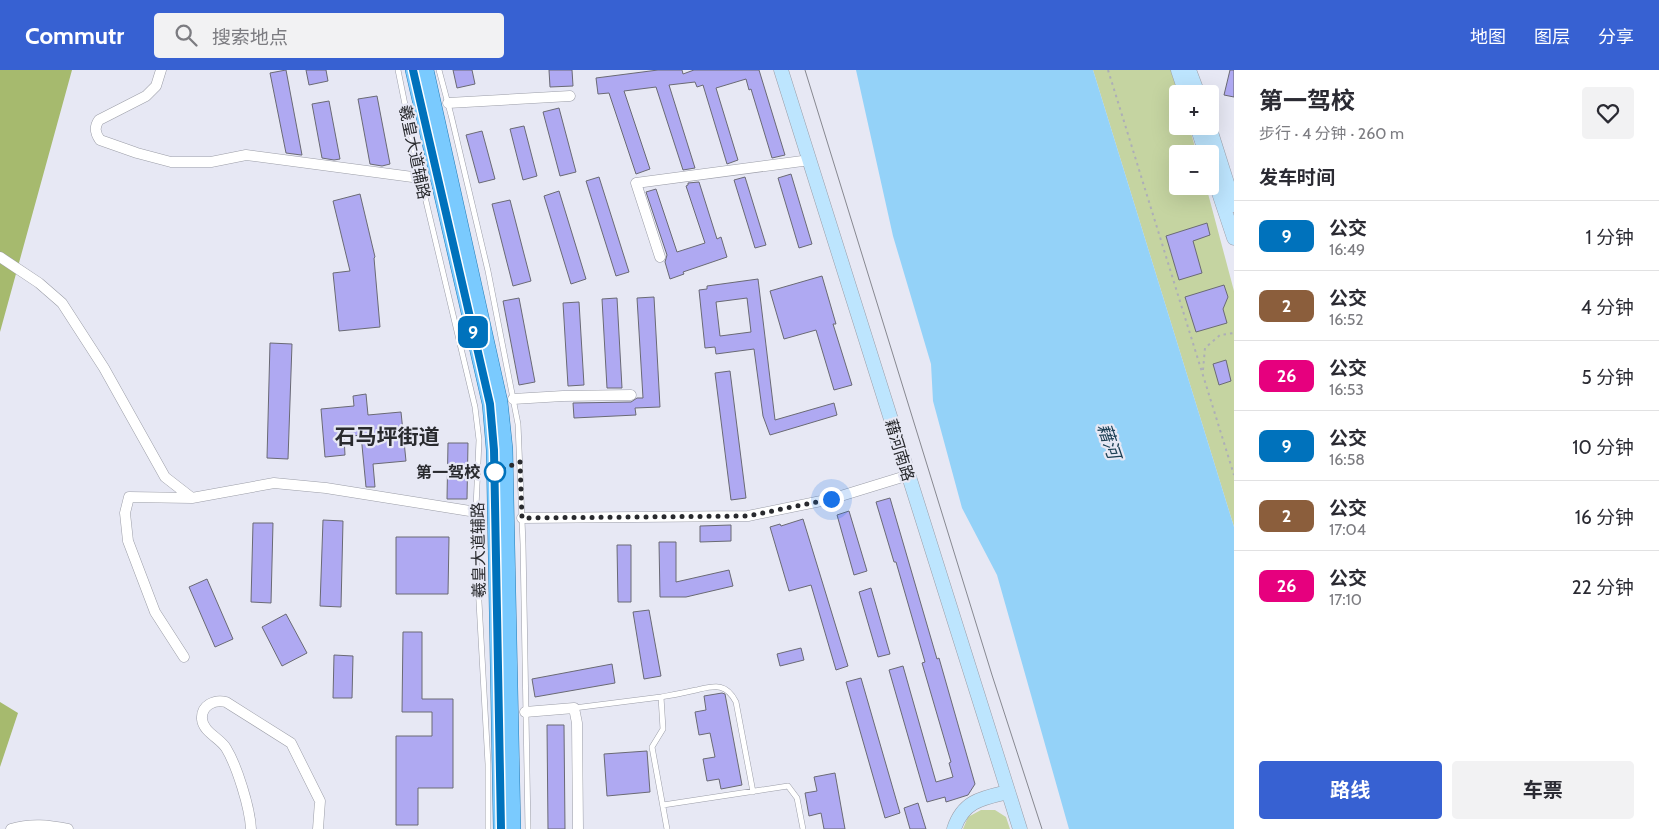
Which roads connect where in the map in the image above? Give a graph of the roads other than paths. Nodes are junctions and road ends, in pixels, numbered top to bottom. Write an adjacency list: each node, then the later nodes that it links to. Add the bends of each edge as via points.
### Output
1 (160, 70): 15 (street, via 156,86 146,96 99,120 95,128 100,140 171,162 212,162 246,155)
2 (398, 70): 15 (lane, 羲皇大道辅路)
3 (413, 70): 39 (main road, via 490,404 494,450)
4 (426, 70): 40 (main road, via 501,411 505,449)
5 (439, 70): 12 (lane)
6 (782, 70): 14 (main road, 藉河南路)
7 (1178, 70): 9 (main road)
8 (1189, 70): 10 (main road)
9 (1183, 85)
10 (1195, 85)
11 (570, 96): 12 (street)
12 (448, 103): 22 (lane, via 488,271)
13 (1212, 135): 17 (main road)
14 (810, 160): 20 (street, via 636,183); 23 (main road, 藉河南路)
15 (420, 178): 25 (lane, 羲皇大道辅路, via 475,407 479,440)
16 (1219, 193): 18 (main road)
17 (1234, 205)
18 (1234, 238)
19 (0, 257): 24 (street, via 39,283 62,304 104,368 165,476)
20 (660, 257)
21 (632, 396): 22 (street)
22 (513, 399): 26 (lane, via 518,424)
23 (908, 475): 26 (street, via 831,499 748,516); 32 (main road, 藉河南路)
24 (192, 498): 25 (street, via 274,483); 27 (street, via 129,497 125,513 128,541 154,612)
25 (476, 512): 38 (lane, 羲皇大道辅路)
26 (522, 518): 30 (lane)
27 (184, 657)
28 (661, 698): 29 (lane); 31 (lane, via 710,686 721,687 730,693 736,702); 33 (lane, via 663,729 652,747)
29 (574, 708): 30 (street); 42 (street, via 578,723)
30 (525, 712): 41 (lane)
31 (753, 792): 33 (lane); 44 (lane, via 788,786 797,798)
32 (1008, 792): 45 (main road, via 977,799 959,815); 46 (main road, 藉河南路)
33 (663, 805): 43 (lane)
34 (11, 829): 35 (street, via 44,824)
35 (68, 829)
36 (251, 829): 37 (street, via 242,786 226,747 202,719 205,708 215,701 226,702 291,743 320,801)
37 (318, 829)
38 (488, 829)
39 (501, 829)
40 (513, 829)
41 (528, 829)
42 (578, 829)
43 (667, 829)
44 (803, 829)
45 (954, 829)
46 (1020, 829)

